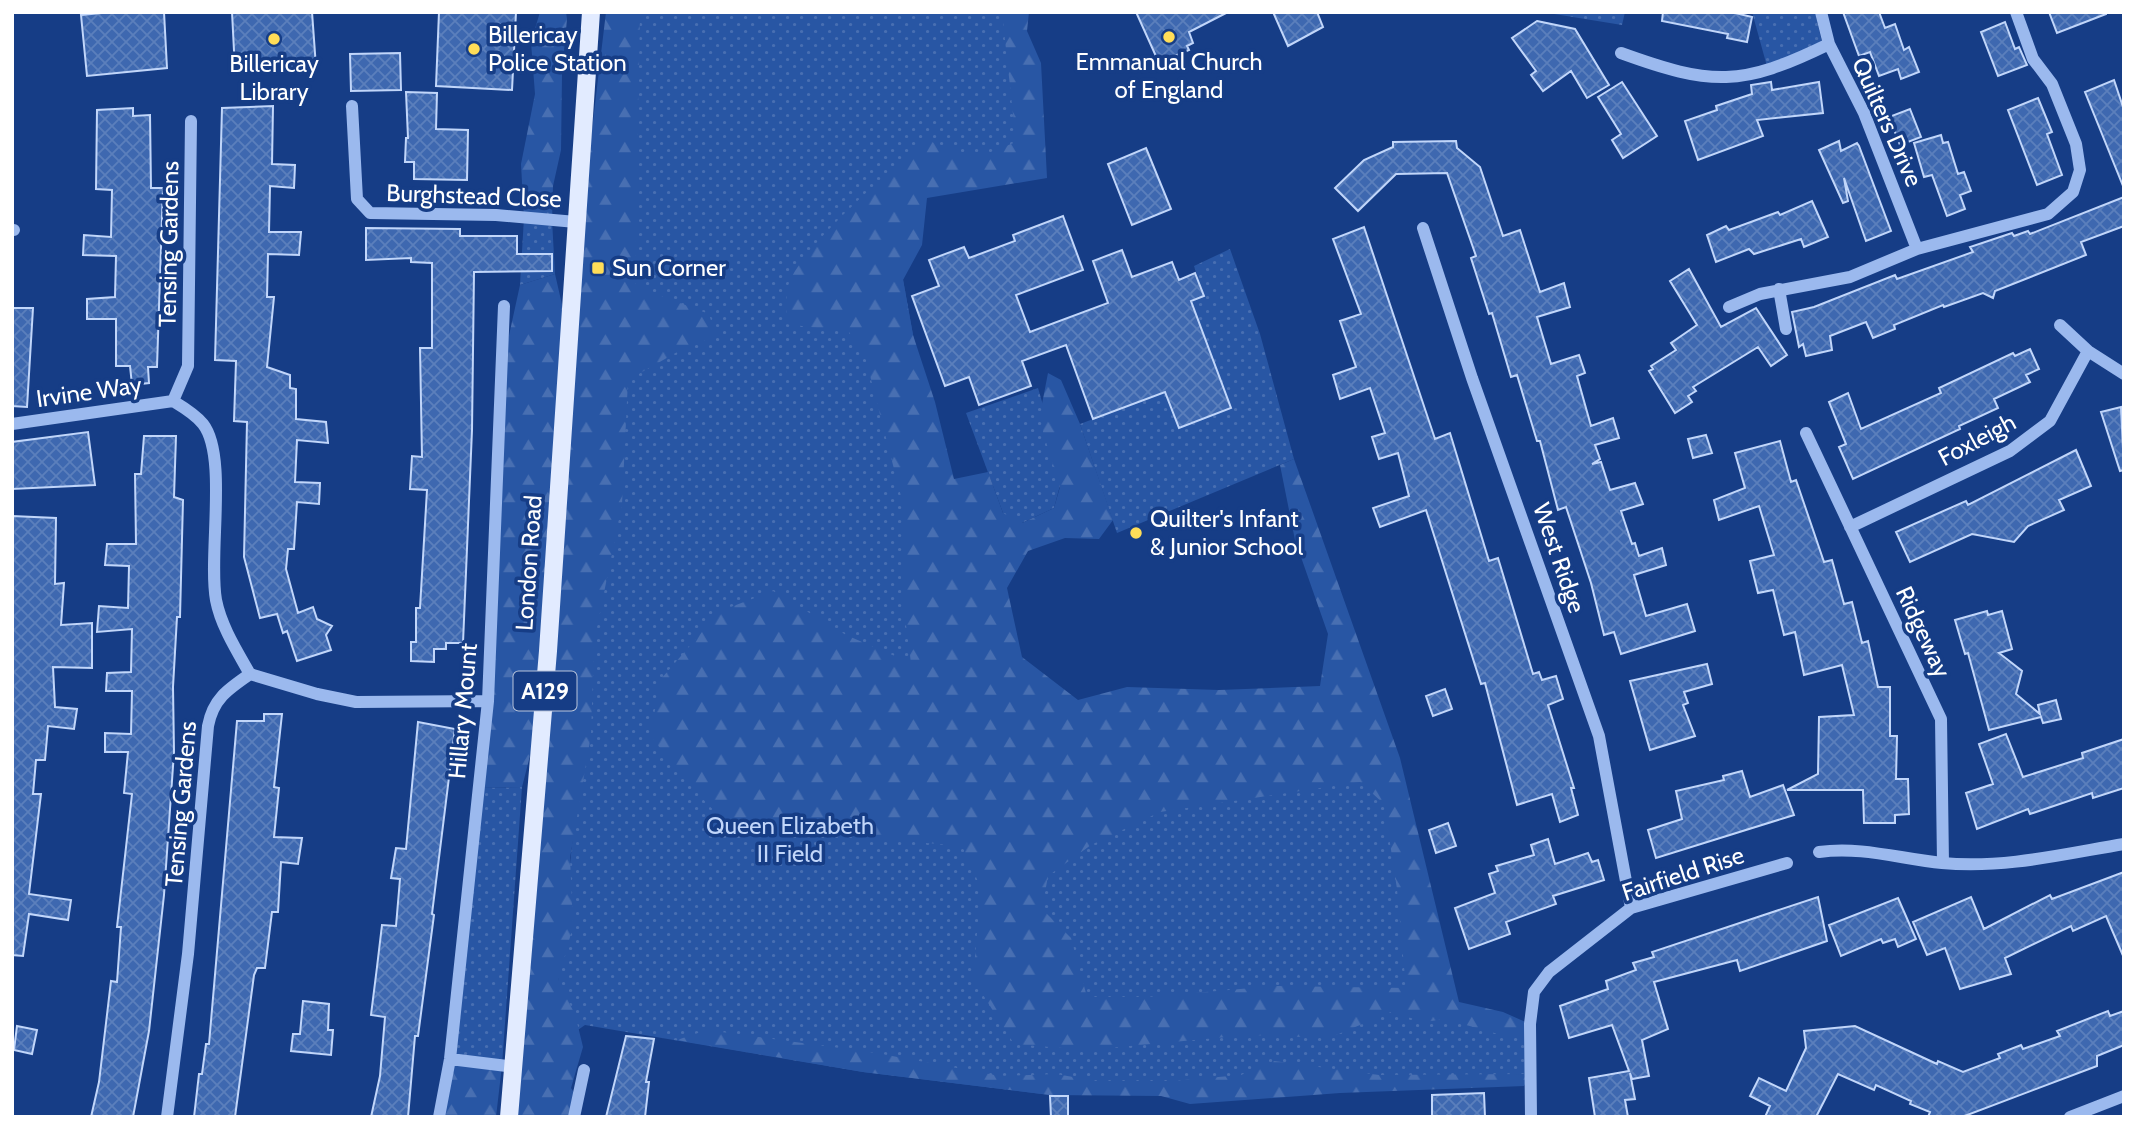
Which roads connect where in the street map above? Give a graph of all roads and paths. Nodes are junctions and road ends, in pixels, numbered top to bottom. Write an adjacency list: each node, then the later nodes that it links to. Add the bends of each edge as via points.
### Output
1 (592, 12): 8 (main road, London Road / A129)
2 (1821, 12): 4 (street, Quilters Drive)
3 (2016, 12): 10 (street, via 2033,59 2052,84 2076,144 2080,170 2073,192 2048,214)
4 (1829, 44): 5 (street, via 1788,65 1711,79); 10 (street, Quilters Drive, via 1864,113)
5 (1621, 53)
6 (352, 106): 8 (street, Burghstead Close, via 357,199 370,213 496,215)
7 (191, 121): 18 (street, Tensing Gardens, via 188,366)
8 (576, 222): 30 (main road, London Road / A129)
9 (1423, 228): 28 (street, West Ridge, via 1599,736)
10 (1917, 249): 11 (street, via 1850,277)
11 (1779, 289): 13 (street); 15 (street)
12 (504, 306): 23 (street, Hillary Mount)
13 (1728, 307)
14 (2060, 324): 16 (street)
15 (1786, 329)
16 (2088, 351): 17 (street); 21 (street, Foxleigh, via 2050,421 2032,436 2010,451)
17 (2124, 374)
18 (173, 401): 19 (street, Irvine Way); 22 (street, via 204,425 212,443 217,603)
19 (12, 424)
20 (1806, 433): 21 (street, Ridgeway)
21 (1850, 527): 27 (street, Ridgeway, via 1941,719)
22 (250, 674): 23 (street, via 356,702); 33 (street, Tensing Gardens, via 223,693 211,709)
23 (488, 701): 29 (street, Hillary Mount)
24 (2124, 844): 27 (street, via 1997,864)
25 (1819, 852): 27 (street, via 1858,850)
26 (1787, 863): 28 (street, Fairfield Rise)
27 (1943, 863)
28 (1631, 908): 37 (street, Fairfield Rise, via 1549,972 1534,992)
29 (450, 1059): 30 (street); 34 (street, Hillary Mount)
30 (514, 1067): 35 (main road, London Road / A129)
31 (584, 1070): 36 (street)
32 (2124, 1096): 38 (street)
33 (167, 1117)
34 (439, 1117)
35 (509, 1117)
36 (574, 1117)
37 (1531, 1117)
38 (2070, 1117)

